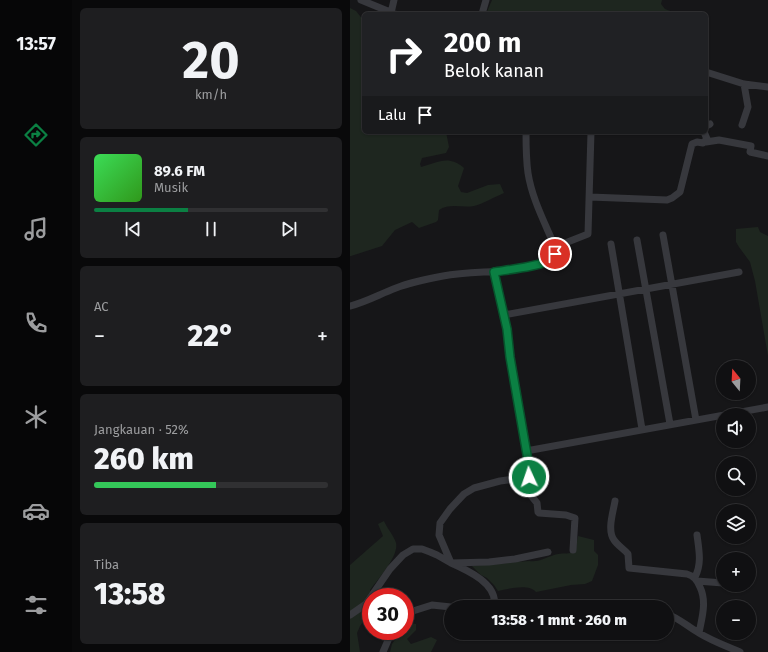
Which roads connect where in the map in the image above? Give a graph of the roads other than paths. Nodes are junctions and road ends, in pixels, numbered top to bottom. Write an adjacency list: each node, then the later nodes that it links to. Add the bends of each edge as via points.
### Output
1 (360, 0): 4 (street)
2 (394, 0): 5 (street)
3 (486, 0): 6 (street)
4 (390, 12)
5 (393, 12)
6 (483, 12)
7 (708, 73): 8 (street)
8 (744, 84): 9 (street); 10 (street, via 748,107)
9 (768, 87)
10 (742, 125)
11 (526, 134): 20 (street, via 528,174 533,194)
12 (590, 134): 16 (street)
13 (705, 134): 14 (street)
14 (706, 142): 15 (street, via 719,140 750,146 750,152); 16 (street, via 692,144 680,192 672,198 667,200)
15 (768, 156)
16 (590, 197): 20 (street, via 588,234)
17 (663, 235): 23 (street)
18 (637, 240): 24 (street)
19 (611, 244): 25 (street)
20 (555, 247): 21 (street, via 555,254 548,261 529,267)
21 (494, 272): 26 (street, via 445,276 406,284); 27 (street)
22 (739, 272): 23 (street)
23 (672, 284): 24 (street); 29 (street)
24 (646, 289): 25 (street); 30 (street)
25 (619, 294): 27 (street); 31 (street)
26 (350, 306)
27 (504, 315): 32 (street)
28 (768, 407): 29 (street)
29 (696, 420): 30 (street)
30 (670, 424): 31 (street)
31 (642, 430): 32 (street)
32 (526, 451): 33 (street)
33 (529, 477): 36 (street, via 529,493 537,503 538,513 575,518); 38 (street, via 474,488 464,494 450,509 440,523 439,535)
34 (616, 501): 39 (street, via 611,524 612,535 628,554 629,568 687,574)
35 (698, 535): 39 (street, via 700,560)
36 (573, 550)
37 (548, 552): 38 (street, via 489,562)
38 (451, 563): 41 (street, via 471,572 486,583); 44 (street, via 437,554 413,549 403,555 390,569 366,604)
39 (696, 579): 40 (street); 46 (street, via 704,597)
40 (716, 582)
41 (494, 600)
42 (444, 606): 43 (street, via 432,605)
43 (414, 611)
44 (350, 615)
45 (674, 616): 46 (street)
46 (699, 633): 49 (street)
47 (388, 640): 48 (street)
48 (383, 652)
49 (740, 652)

